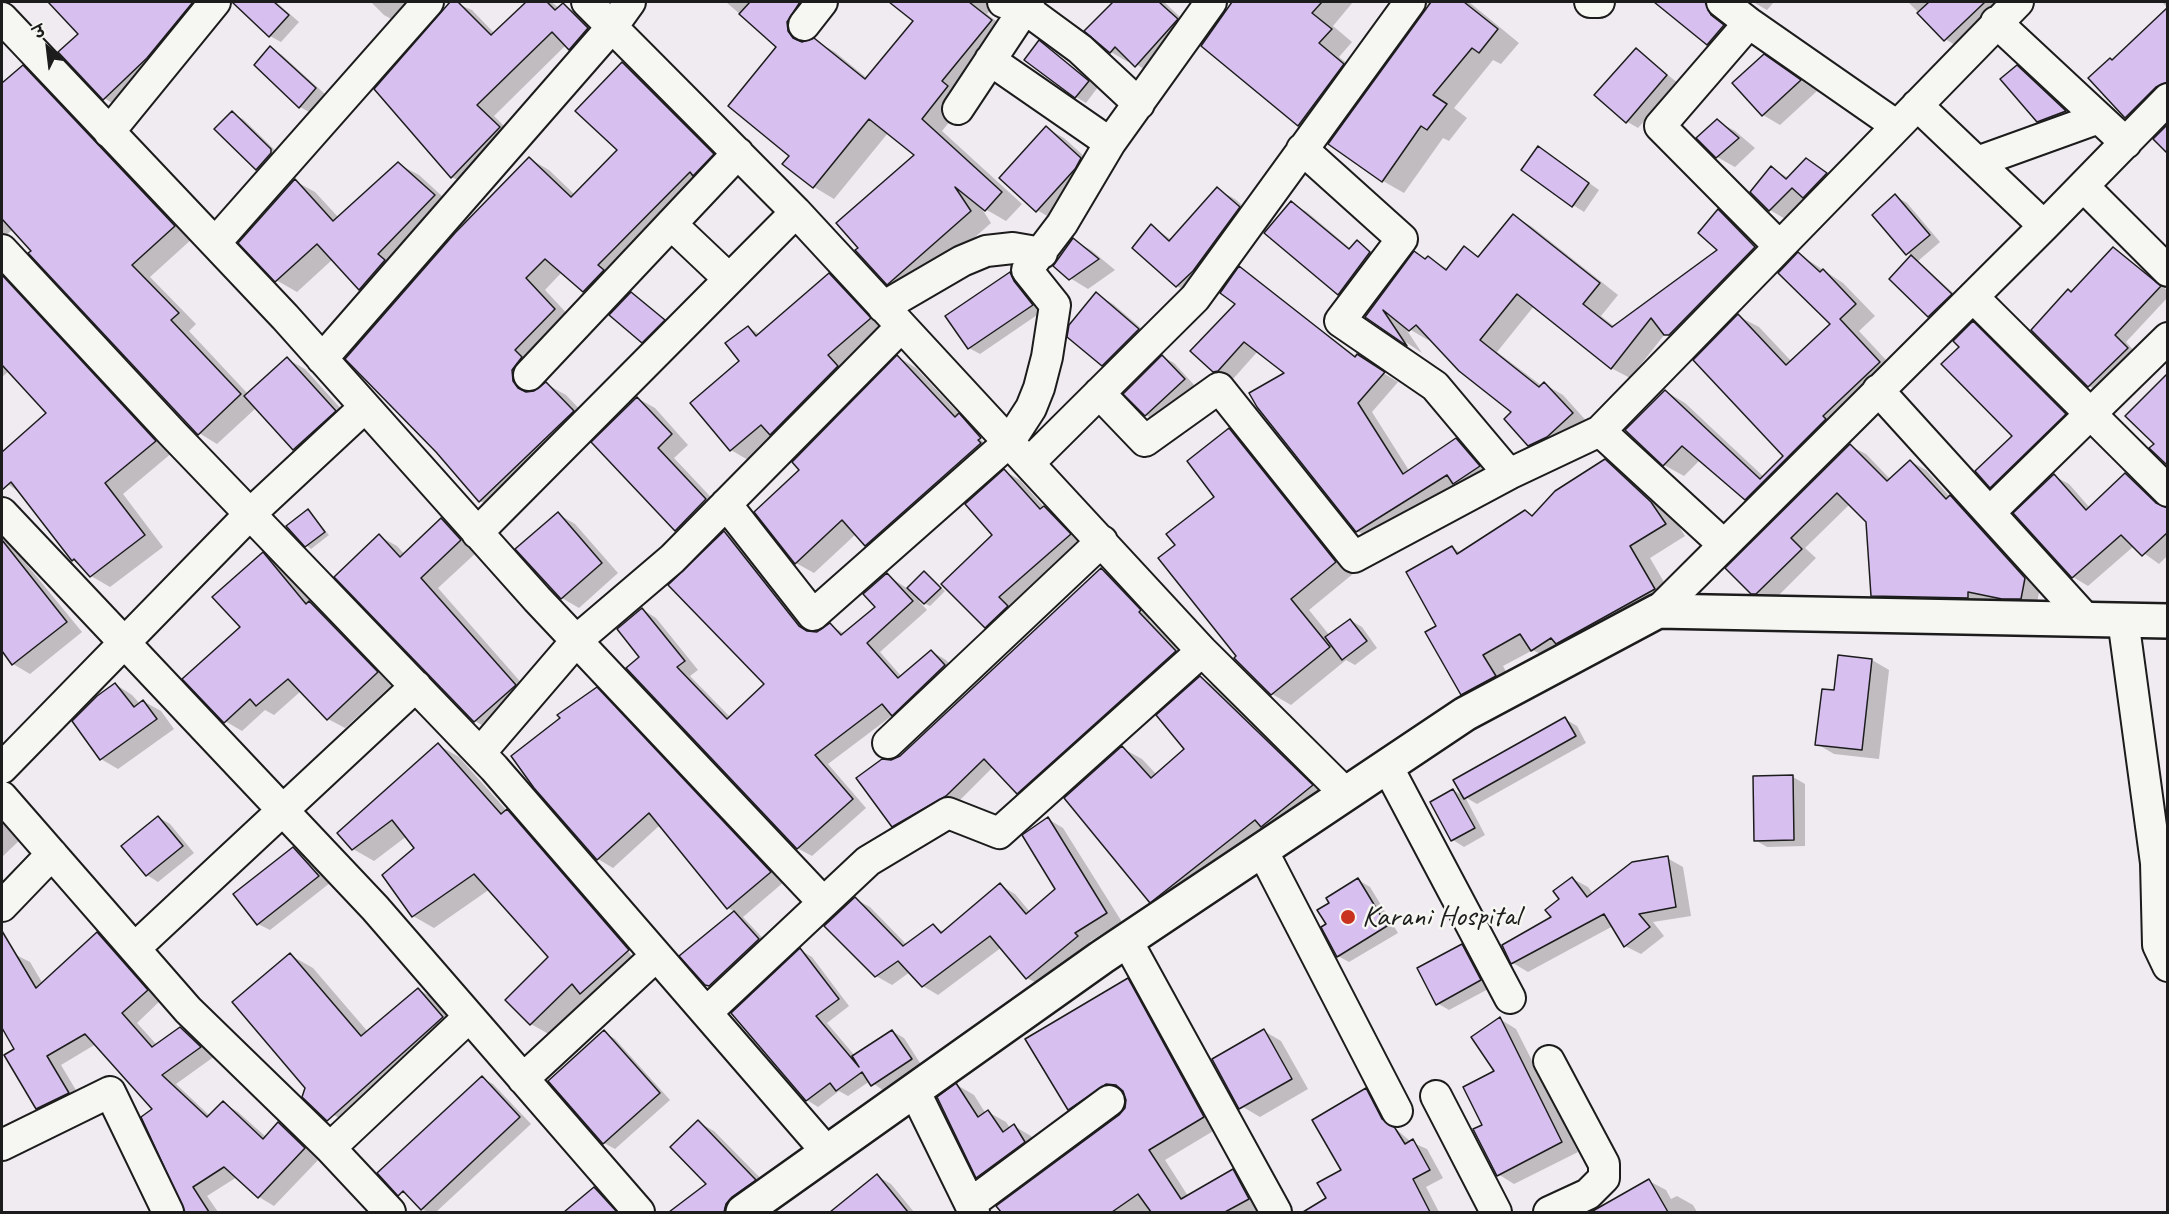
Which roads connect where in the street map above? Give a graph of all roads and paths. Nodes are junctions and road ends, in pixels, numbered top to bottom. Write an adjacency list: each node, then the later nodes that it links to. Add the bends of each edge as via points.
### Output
1 (10, 2): 14 (street)
2 (215, 2): 27 (street)
3 (428, 2): 37 (street)
4 (587, 2): 19 (street)
5 (630, 2): 19 (street)
6 (822, 2): 18 (street)
7 (1210, 2): 22 (street)
8 (1410, 2): 30 (street)
9 (1590, 2): 10 (street)
10 (1599, 2)
11 (1722, 2): 17 (street)
12 (2018, 2): 16 (street)
13 (1019, 4): 20 (street); 22 (street, via 1080,49)
14 (2, 12)
15 (2, 18): 27 (street)
16 (1996, 22): 23 (street); 25 (street)
17 (1749, 23): 26 (street); 38 (street, via 1660,126)
18 (804, 25)
19 (612, 27): 31 (street); 46 (street)
20 (990, 60): 24 (street); 28 (street)
21 (2168, 99): 29 (street)
22 (1139, 104): 28 (street)
23 (1917, 105): 26 (street); 32 (street)
24 (958, 109)
25 (2099, 118): 29 (street); 32 (street)
26 (1897, 126): 38 (street)
27 (109, 132): 37 (street)
28 (1110, 143): 40 (street)
29 (2126, 143): 33 (street)
30 (1302, 149): 49 (street, via 1195,298); 55 (street, via 1402,239 1340,321 1435,386)
31 (738, 153): 34 (street); 35 (street)
32 (1977, 162): 36 (street)
33 (2083, 186): 36 (street); 41 (street)
34 (796, 212): 42 (street); 44 (street)
35 (671, 224): 42 (street); 47 (street)
36 (2044, 226): 43 (street)
37 (215, 243): 46 (street)
38 (1779, 246): 52 (street)
39 (2, 250): 60 (street)
40 (1042, 253): 44 (street, via 1013,248 986,251 962,261); 53 (street, via 1027,270 1055,305 1047,357 1031,408)
41 (2168, 271)
42 (729, 279): 61 (street)
43 (1973, 297): 48 (street); 51 (street)
44 (892, 317): 53 (street); 57 (street)
45 (2168, 338): 51 (street)
46 (322, 359): 50 (street)
47 (530, 375)
48 (1878, 390): 58 (street); 63 (street)
49 (1099, 393): 54 (street); 55 (street, via 1145,441 1219,388 1354,557)
50 (365, 407): 60 (street); 61 (street)
51 (2090, 415): 56 (street); 58 (street)
52 (1600, 431): 55 (street); 63 (street)
53 (1009, 442): 54 (street); 57 (street, via 813,615)
54 (1029, 463): 62 (street)
55 (1509, 474)
56 (2168, 490)
57 (726, 504): 68 (street, via 672,559)
58 (1990, 512): 65 (street)
59 (2, 513): 69 (street)
60 (250, 514): 69 (street); 71 (street)
61 (477, 533): 68 (street)
62 (1102, 541): 70 (street); 72 (street)
63 (1724, 545): 64 (street)
64 (1658, 611): 65 (street); 74 (street, via 1465,714)
65 (2085, 618): 66 (street)
66 (2122, 619): 67 (street); 86 (street, via 2156,862 2158,945)
67 (2168, 621)
68 (577, 640): 73 (street); 81 (street)
69 (123, 642): 75 (street); 78 (street)
70 (1202, 651): 76 (street); 81 (street, via 999,833 948,813 868,861)
71 (416, 686): 73 (street); 78 (street)
72 (888, 743)
73 (480, 753): 85 (street)
74 (1387, 766): 76 (street); 87 (street)
75 (2, 768)
76 (1346, 794): 79 (street)
77 (2, 797): 80 (street)
78 (283, 811): 84 (street); 89 (street, via 375,908)
79 (1262, 850): 83 (street); 95 (street)
80 (52, 854): 82 (street); 84 (street)
81 (823, 902): 88 (street)
82 (2, 906)
83 (1127, 941): 92 (street); 104 (street)
84 (135, 948): 97 (street, via 188,1010)
85 (656, 956): 88 (street); 91 (street)
86 (2168, 966)
87 (1510, 998)
88 (707, 1012): 98 (street)
89 (468, 1018): 91 (street); 97 (street)
90 (1549, 1061): 106 (street, via 1604,1164 1604,1178 1588,1194)
91 (523, 1079): 102 (street)
92 (914, 1090): 98 (street); 99 (street)
93 (1436, 1096): 105 (street)
94 (1108, 1101): 99 (street)
95 (1397, 1112)
96 (2, 1145): 100 (street, via 110,1092)
97 (330, 1148): 101 (street)
98 (827, 1152): 103 (street)
99 (972, 1208)
100 (168, 1212)
101 (390, 1212)
102 (639, 1212)
103 (743, 1212)
104 (1276, 1212)
105 (1496, 1212)
106 (1549, 1212)

